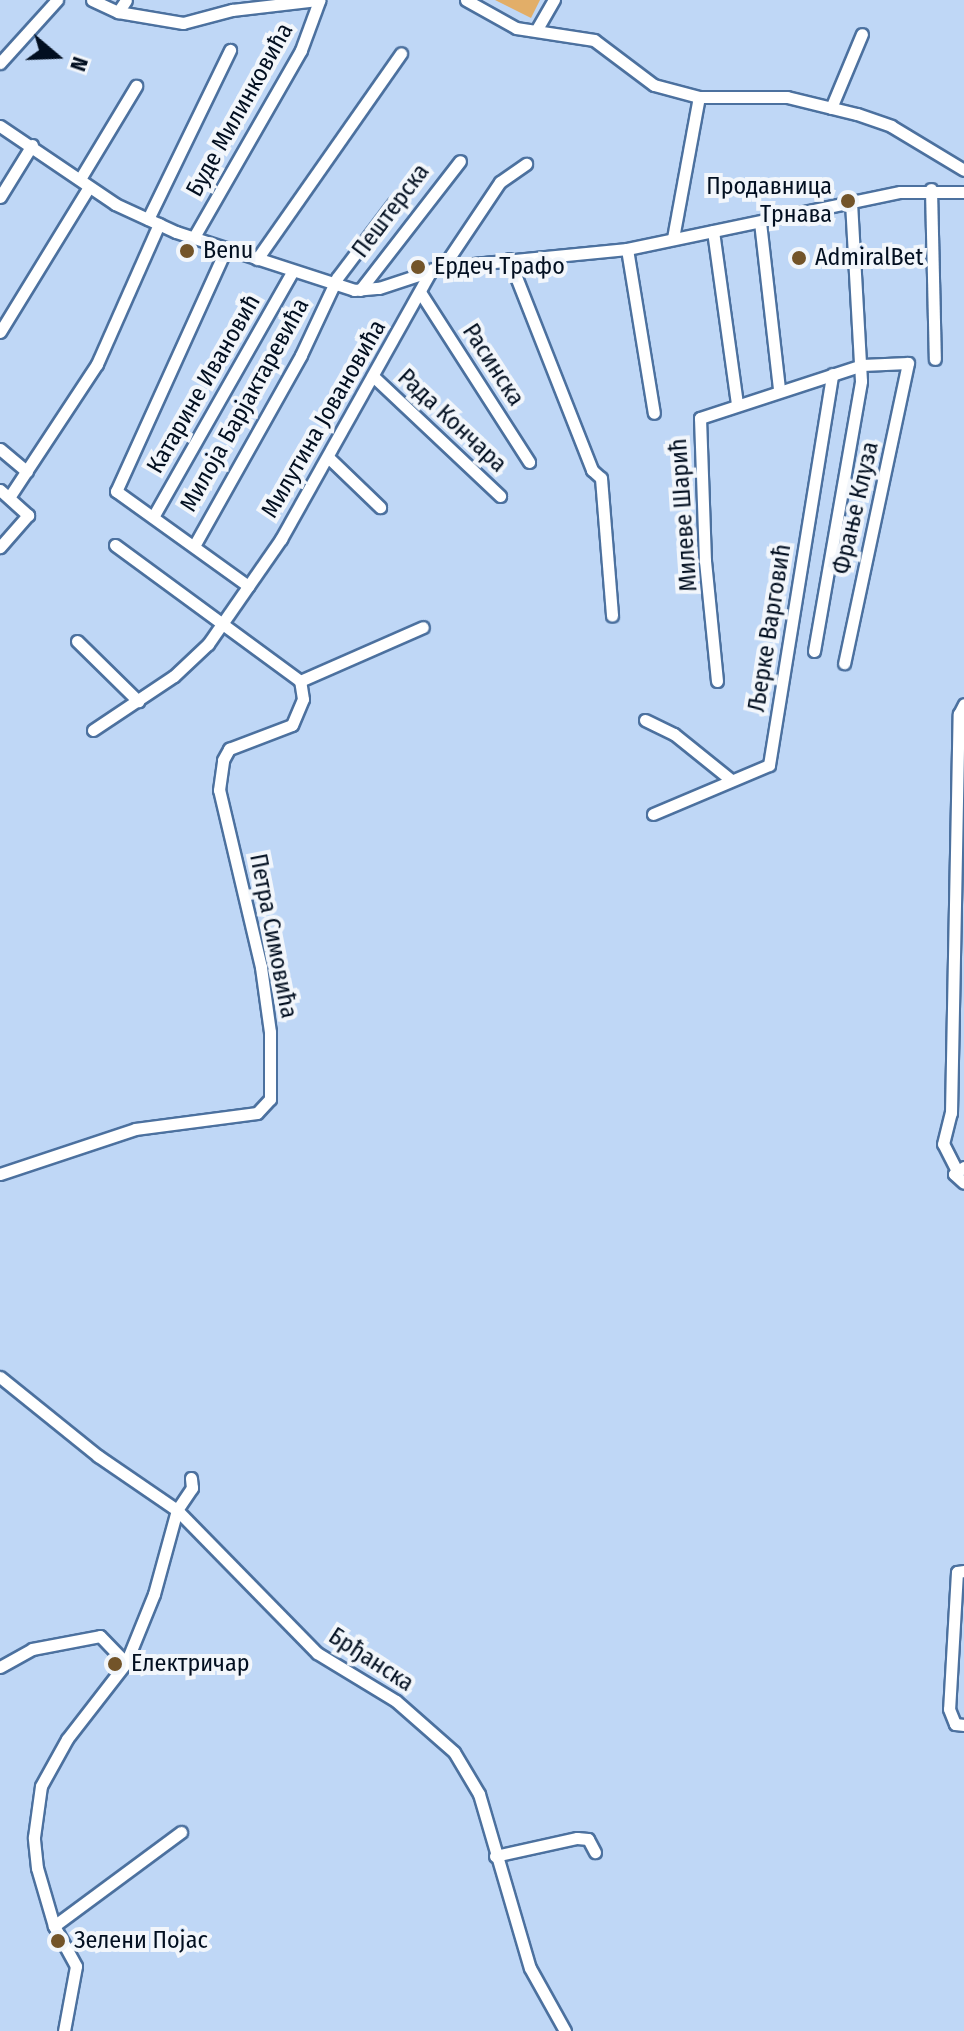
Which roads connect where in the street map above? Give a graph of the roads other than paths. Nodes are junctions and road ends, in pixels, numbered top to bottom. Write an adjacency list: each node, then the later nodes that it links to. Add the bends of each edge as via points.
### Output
1 (57, 0): 13 (street)
2 (92, 0): 8 (street)
3 (126, 0): 8 (street)
4 (319, 0): 7 (street); 31 (street, Буде Милинковића, via 301,50)
5 (466, 0): 9 (street, via 504,23)
6 (554, 0): 9 (street)
7 (224, 6): 8 (street, via 166,24)
8 (118, 12)
9 (537, 29): 15 (street, via 594,40 654,85)
10 (862, 34): 16 (street)
11 (230, 50): 28 (street)
12 (401, 53): 35 (street)
13 (0, 63)
14 (136, 86): 22 (street)
15 (699, 97): 16 (street, via 787,97); 32 (street)
16 (831, 108): 21 (street, via 891,126)
17 (0, 126): 18 (street)
18 (32, 145): 22 (street); 25 (street)
19 (460, 161): 40 (street, Пештерска)
20 (526, 164): 37 (street, Милутина Јовановића, via 500,182)
21 (964, 170)
22 (85, 183): 28 (street); 42 (street)
23 (931, 189): 24 (street); 26 (street); 43 (street)
24 (964, 192)
25 (0, 197)
26 (851, 201): 29 (street); 45 (street)
27 (393, 204): 39 (street, Милоја Барјактаревића)
28 (153, 221): 31 (street); 54 (street, via 97,364)
29 (760, 222): 30 (street); 48 (street)
30 (713, 231): 32 (street); 49 (street)
31 (194, 237): 33 (street)
32 (673, 238): 34 (street)
33 (226, 249): 35 (street); 58 (street, via 116,491)
34 (627, 249): 36 (street); 50 (street)
35 (257, 259): 38 (street)
36 (509, 259): 37 (street); 63 (street, via 592,470 601,478)
37 (438, 268): 40 (street); 41 (street, Милутина Јовановића)
38 (292, 272): 39 (street); 58 (street, Катарине Ивановић)
39 (335, 286): 40 (street); 60 (street, Милоја Барјактаревића)
40 (360, 290)
41 (420, 292): 47 (street, Милутина Јовановића); 53 (street, Расинска)
42 (0, 332)
43 (935, 359)
44 (908, 363): 45 (street, Милеве Шарић); 68 (street, Фрање Клуза)
45 (862, 365): 46 (street, Милеве Шарић); 67 (street)
46 (832, 374): 48 (street, Милеве Шарић); 75 (street, Љерке Варговић, via 769,765)
47 (375, 378): 52 (street, Милутина Јовановића); 56 (street, Рада Кончара)
48 (779, 390): 49 (street, Милеве Шарић)
49 (737, 404): 70 (street, Милеве Шарић, via 700,418 705,561)
50 (654, 413)
51 (0, 449): 54 (street)
52 (329, 458): 57 (street); 62 (street, Милутина Јовановића)
53 (529, 462)
54 (27, 472): 55 (street)
55 (5, 493): 61 (street, via 28,515)
56 (500, 496)
57 (380, 507)
58 (153, 517): 60 (street)
59 (115, 545): 64 (street)
60 (194, 546): 62 (street)
61 (0, 547)
62 (248, 586): 64 (street, Милутина Јовановића)
63 (612, 616)
64 (221, 623): 69 (street); 71 (street, Милутина Јовановића, via 208,644)
65 (423, 627): 69 (street, via 394,635)
66 (77, 641): 71 (street)
67 (814, 651)
68 (844, 663)
69 (300, 681): 78 (street, Петра Симовића, via 303,699 292,725 229,749 219,790 261,967 270,1032 270,1099 257,1113 135,1129)
70 (717, 681)
71 (138, 701): 74 (street, Милутина Јовановића)
72 (964, 704): 77 (street, via 959,714 951,1113 943,1144)
73 (645, 720): 75 (street, via 685,741)
74 (93, 730)
75 (731, 780): 76 (street, Љерке Варговић)
76 (653, 814)
77 (960, 1168): 79 (street, via 955,1180)
78 (0, 1174)
79 (964, 1183)
80 (0, 1377): 82 (street, Брђанска, via 98,1456)
81 (191, 1478): 82 (street, via 192,1488)
82 (177, 1510): 84 (street, via 154,1594); 89 (street, Брђанска, via 317,1653 396,1701 454,1752 473,1778)
83 (964, 1571): 86 (street, via 957,1572 949,1709 955,1724)
84 (126, 1663): 85 (street, via 100,1636 32,1649); 90 (street, via 62,1746 41,1786 34,1837)
85 (0, 1667)
86 (964, 1725)
87 (181, 1832): 90 (street)
88 (595, 1852): 89 (street, via 588,1839 577,1838)
89 (495, 1856): 92 (street, Брђанска, via 530,1968)
90 (54, 1926): 91 (street, via 76,1966)
91 (64, 2031)
92 (565, 2031)

